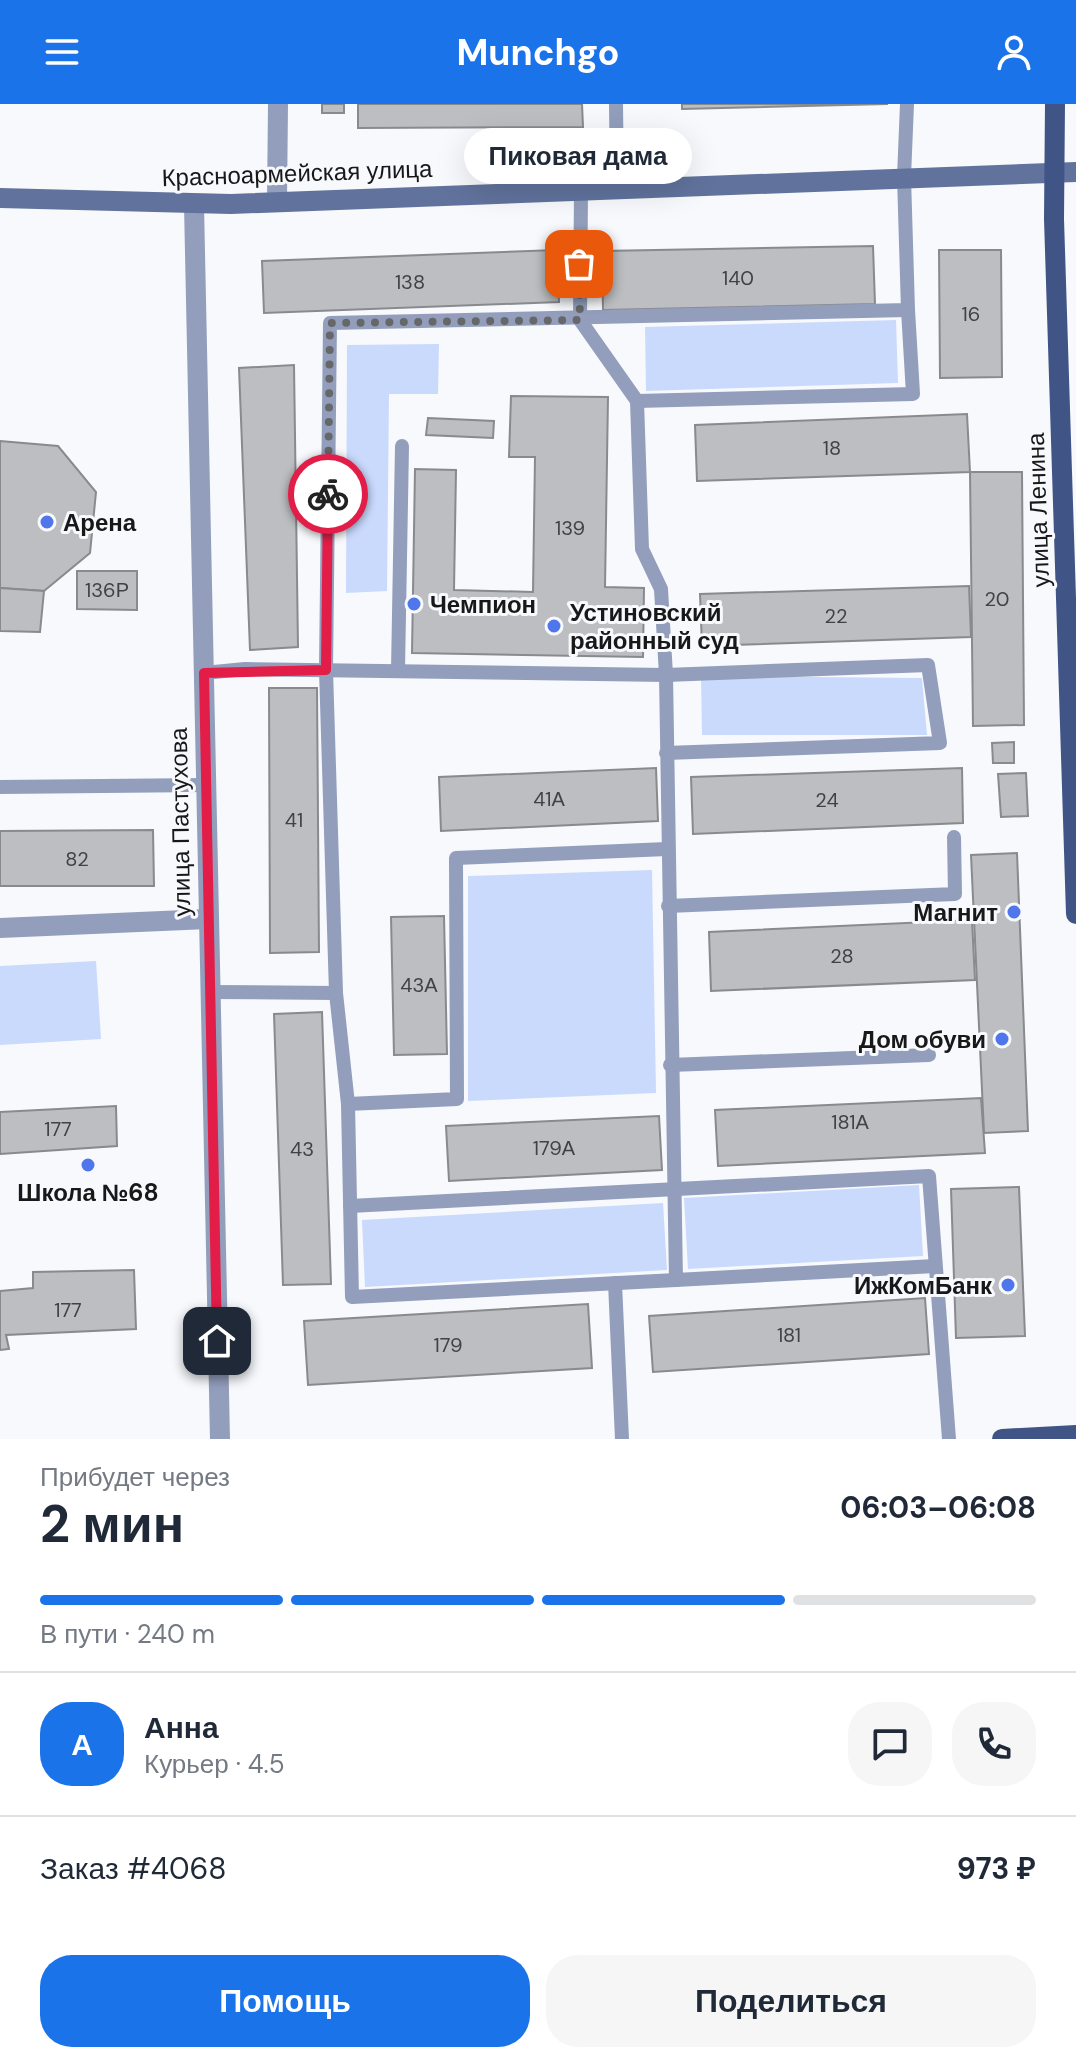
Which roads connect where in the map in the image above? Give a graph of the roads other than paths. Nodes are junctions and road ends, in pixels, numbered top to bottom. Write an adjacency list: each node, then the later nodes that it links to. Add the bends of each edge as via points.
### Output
1 (278, 104): 11 (street)
2 (616, 104): 8 (lane)
3 (907, 104): 7 (lane)
4 (1055, 104): 6 (main road, улица Ленина)
5 (1076, 172): 6 (street, Красноармейская улица)
6 (1054, 174): 7 (street, Красноармейская улица); 27 (main road, улица Ленина)
7 (904, 177): 8 (street, Красноармейская улица); 13 (lane)
8 (617, 188): 9 (street, Красноармейская улица)
9 (581, 189): 11 (street, Красноармейская улица); 14 (lane)
10 (0, 198): 12 (street, Красноармейская улица)
11 (277, 202): 12 (street, Красноармейская улица)
12 (194, 205): 19 (street, улица Пастухова)
13 (908, 310): 14 (lane); 15 (lane, via 913,394)
14 (580, 320): 15 (lane); 17 (lane, via 330,323)
15 (637, 401): 20 (lane, via 642,549 661,589)
16 (402, 446): 18 (lane)
17 (326, 670): 18 (lane); 19 (lane); 31 (lane)
18 (398, 670): 20 (lane)
19 (204, 673): 22 (street, улица Пастухова)
20 (666, 675): 21 (lane); 21 (lane, via 928,665 940,743)
21 (666, 753): 25 (lane)
22 (205, 785): 23 (lane); 28 (street, улица Пастухова)
23 (0, 787)
24 (954, 837): 26 (lane, via 955,894)
25 (667, 849): 26 (lane); 34 (lane, via 456,858 457,1099)
26 (668, 906): 33 (lane)
27 (1076, 914)
28 (208, 919): 29 (street); 30 (street, улица Пастухова)
29 (0, 928)
30 (209, 992): 31 (lane); 41 (street, улица Пастухова)
31 (336, 993): 34 (lane)
32 (929, 1055): 33 (lane)
33 (670, 1065): 35 (lane)
34 (348, 1104): 36 (lane)
35 (676, 1189): 36 (lane); 37 (lane, via 929,1176); 38 (lane)
36 (350, 1206): 39 (lane, via 352,1297)
37 (935, 1266): 38 (lane); 43 (lane)
38 (676, 1280): 39 (lane)
39 (615, 1283): 42 (lane)
40 (1076, 1435): 44 (main road)
41 (220, 1439)
42 (622, 1439)
43 (949, 1439)
44 (1002, 1439)

